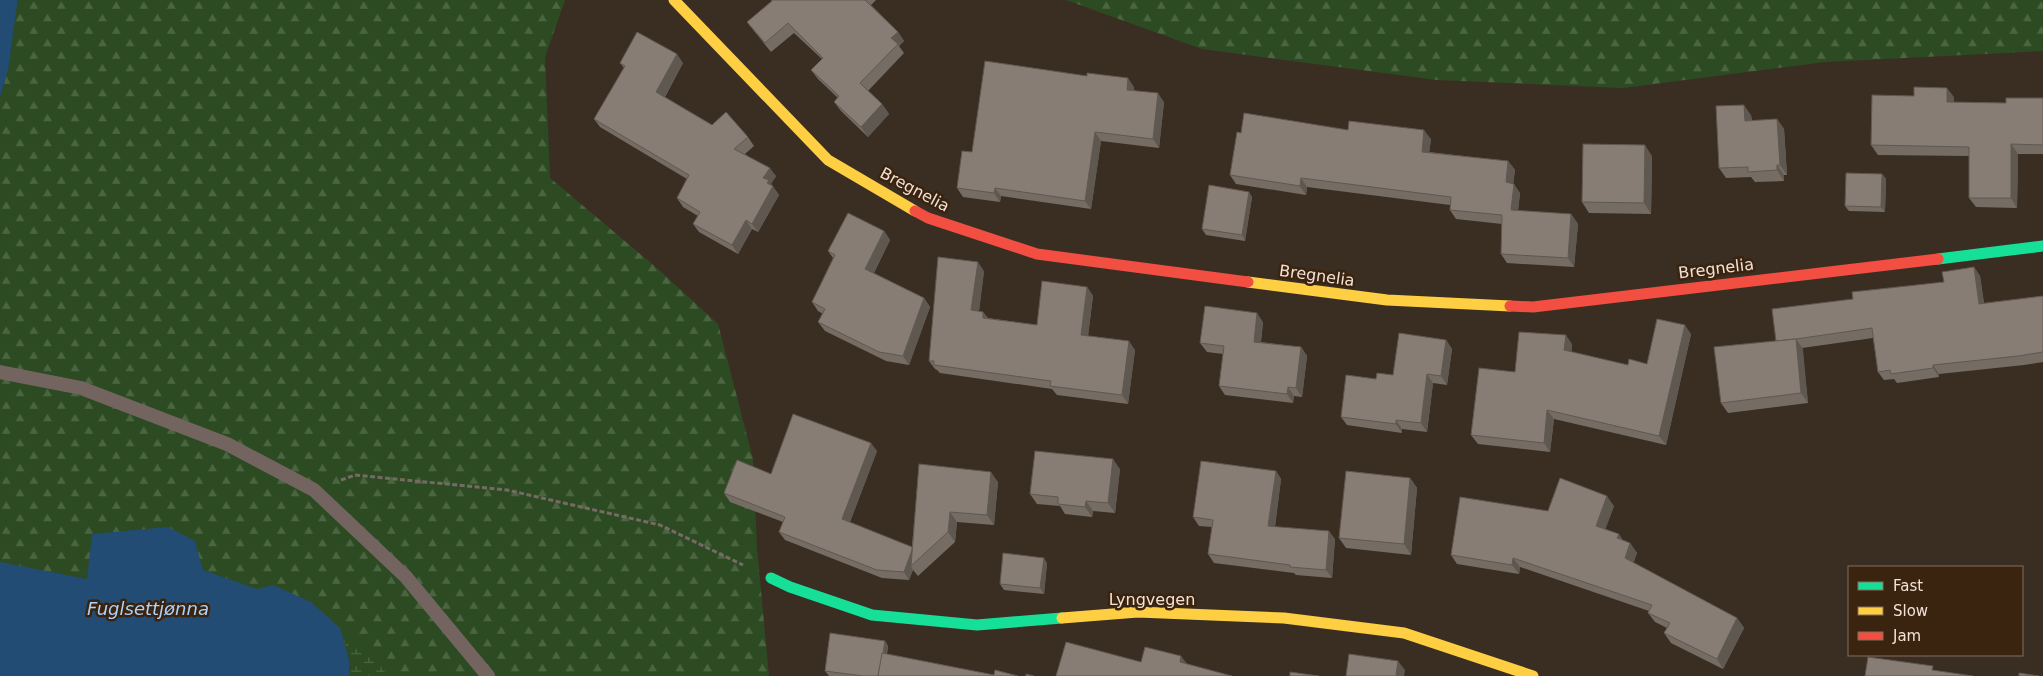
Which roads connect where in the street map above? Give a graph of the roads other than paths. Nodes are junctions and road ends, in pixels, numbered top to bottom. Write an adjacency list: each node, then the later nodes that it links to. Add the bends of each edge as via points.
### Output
1 (674, 0): 2 (street, Bregnelia, via 828,160 928,218 1037,254 1387,300 1533,307)
2 (2043, 246)
3 (0, 372): 5 (lane, via 90,392 227,444 314,490 406,576)
4 (770, 578): 6 (street, Lyngvegen, via 872,615 977,625 1138,612 1284,618 1404,633)
5 (488, 676)
6 (1534, 676)

